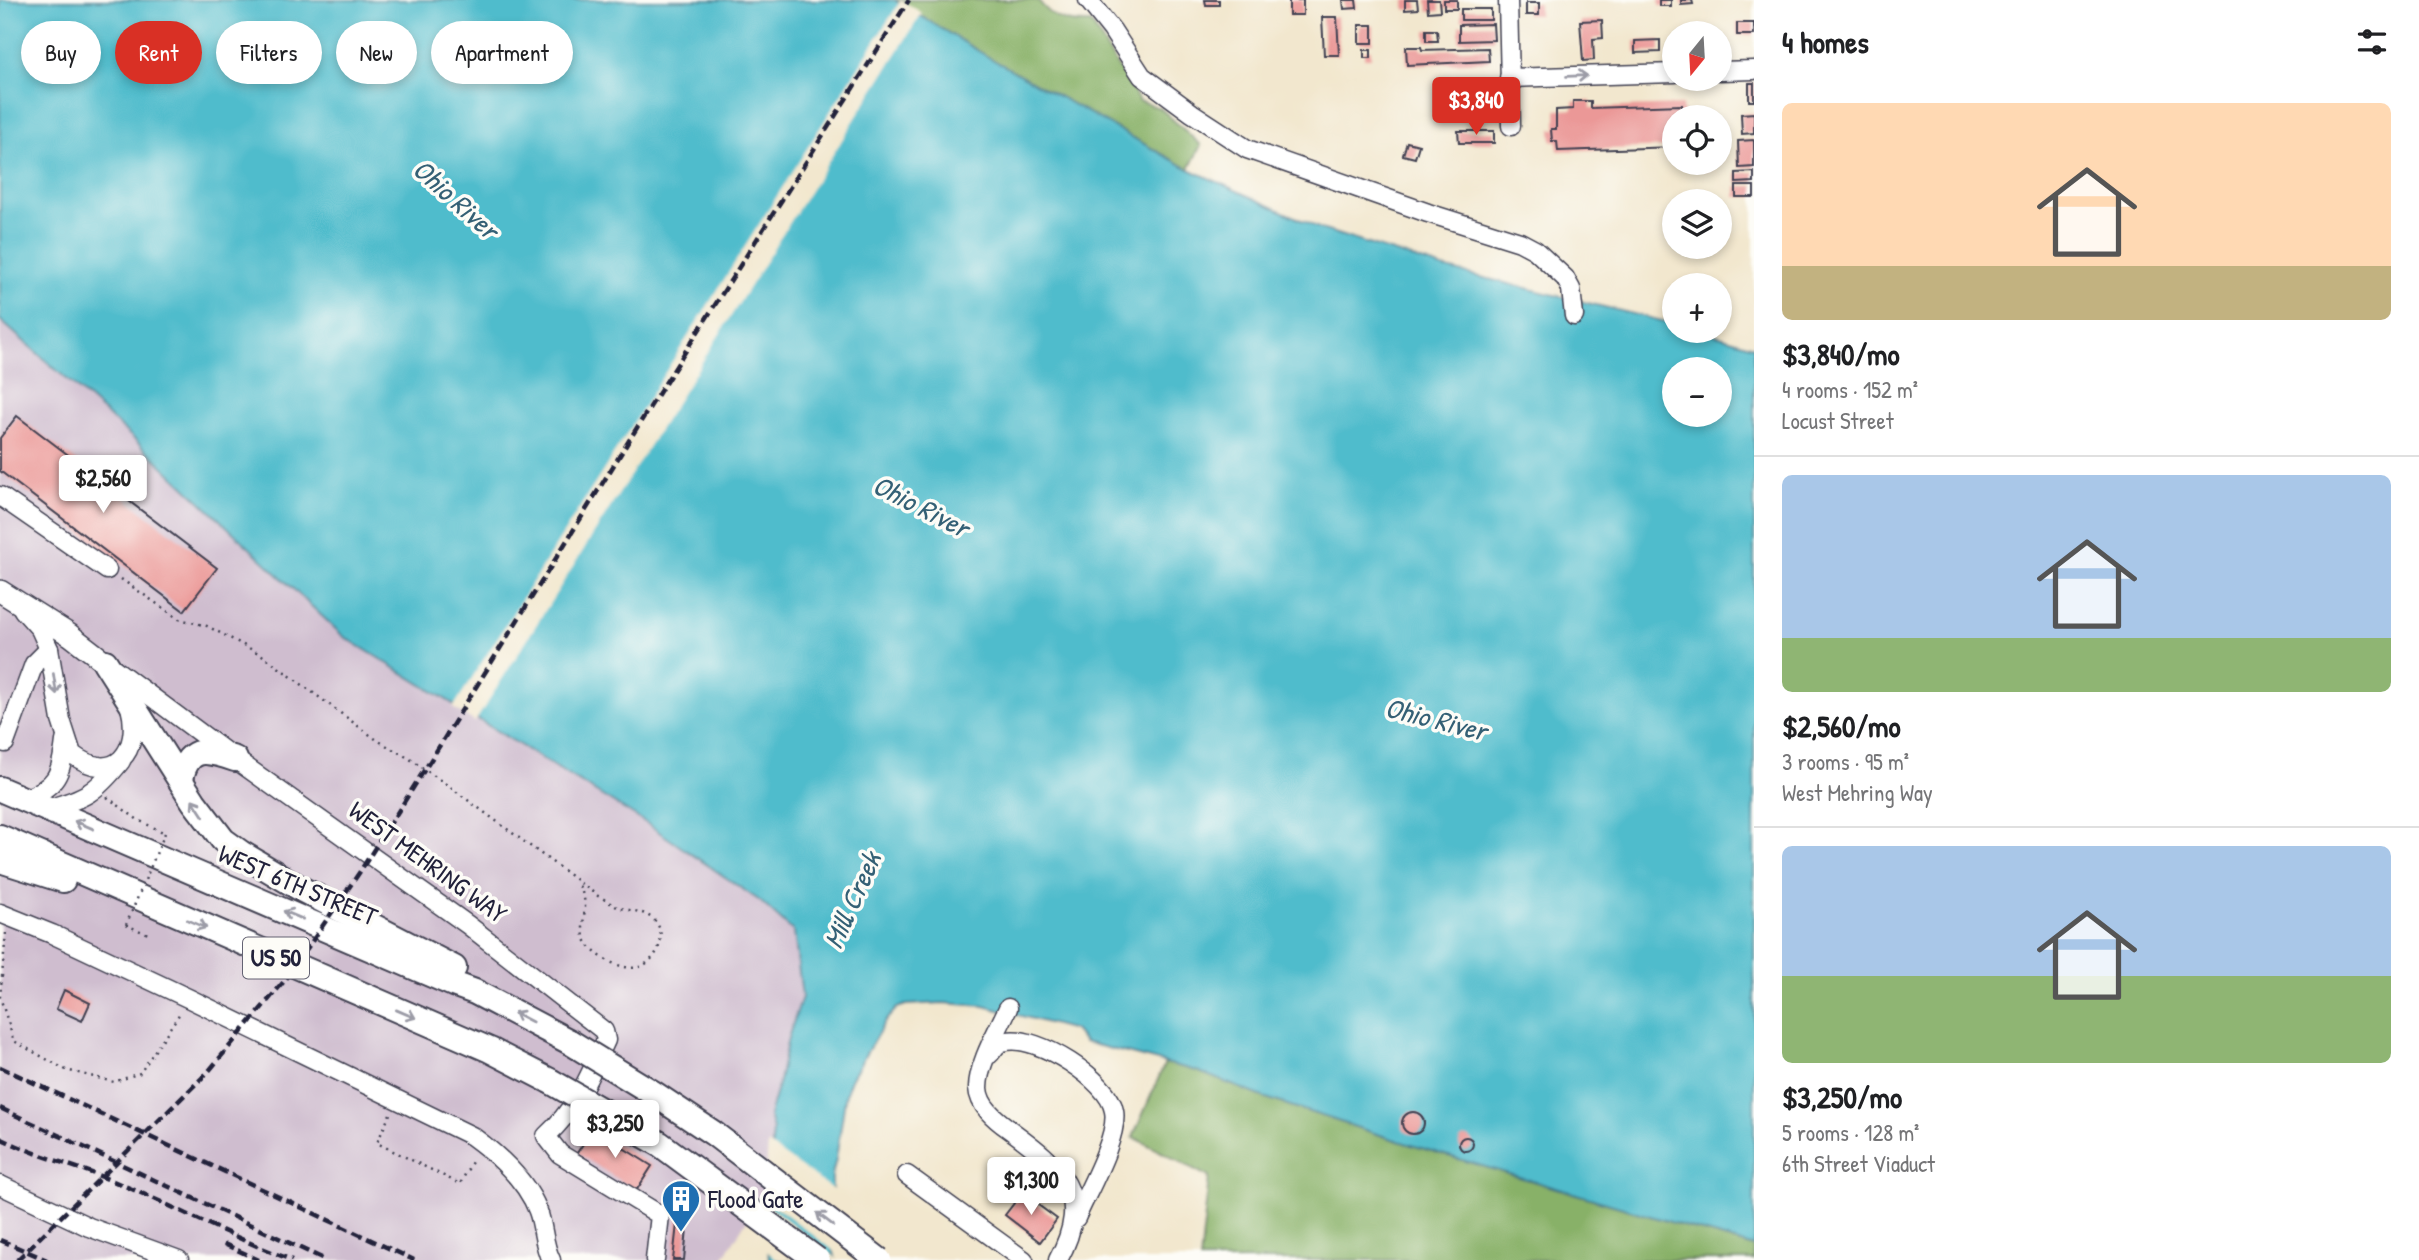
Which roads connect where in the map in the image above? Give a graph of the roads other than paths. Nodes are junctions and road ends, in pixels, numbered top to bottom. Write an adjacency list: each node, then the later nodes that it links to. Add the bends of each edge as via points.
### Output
1 (1088, 0): 8 (street, via 1142,76 1247,149 1520,242 1565,278)
2 (1508, 0): 6 (street)
3 (1754, 70): 4 (street)
4 (1732, 71)
5 (1662, 73): 6 (street, one-way to 5)
6 (1509, 78): 7 (street)
7 (1511, 126)
8 (1574, 316)
9 (0, 496): 10 (street)
10 (107, 570)
11 (8, 596): 12 (street, via 40,629); 13 (main road, WEST MEHRING WAY)
12 (50, 649): 15 (street, one-way to 15); 16 (street, via 34,664 5,743)
13 (105, 662): 14 (highway); 18 (street, WEST MEHRING WAY)
14 (128, 697): 17 (street, via 134,736); 19 (highway)
15 (65, 738): 17 (street, via 72,754 91,766 105,766); 21 (street, via 63,763)
16 (0, 740)
17 (125, 756): 21 (street, via 96,789 80,799)
18 (235, 759): 19 (highway, via 197,753 187,761); 34 (street, WEST MEHRING WAY, via 468,925 604,1031 606,1040 573,1105 545,1136 560,1154 660,1215)
19 (181, 779): 26 (highway, one-way to 19, via 457,970 337,909 223,840)
20 (0, 789): 21 (highway, WEST 6TH STREET / US 50)
21 (36, 804): 26 (highway, WEST 6TH STREET / US 50, one-way to 21)
22 (0, 837): 24 (highway, US 50)
23 (0, 860): 24 (highway)
24 (166, 910): 35 (highway, US 50, one-way to 35, bridge, via 490,1050 550,1081 660,1144)
25 (4, 914): 33 (street, via 472,1136 507,1166 533,1199)
26 (475, 992): 36 (highway, WEST 6TH STREET / US 50, one-way to 26, bridge, via 653,1093)
27 (1008, 1007): 28 (street)
28 (986, 1059): 31 (street, via 979,1076 982,1102 993,1117 1051,1160 1071,1194); 31 (street, via 997,1045 1019,1041 1074,1065 1093,1078 1112,1101 1114,1131)
29 (907, 1175): 37 (street)
30 (0, 1185): 32 (street, via 89,1227)
31 (1073, 1224): 38 (street)
32 (179, 1260)
33 (551, 1260)
34 (655, 1260)
35 (817, 1260)
36 (879, 1260)
37 (1024, 1260)
38 (1058, 1260)

